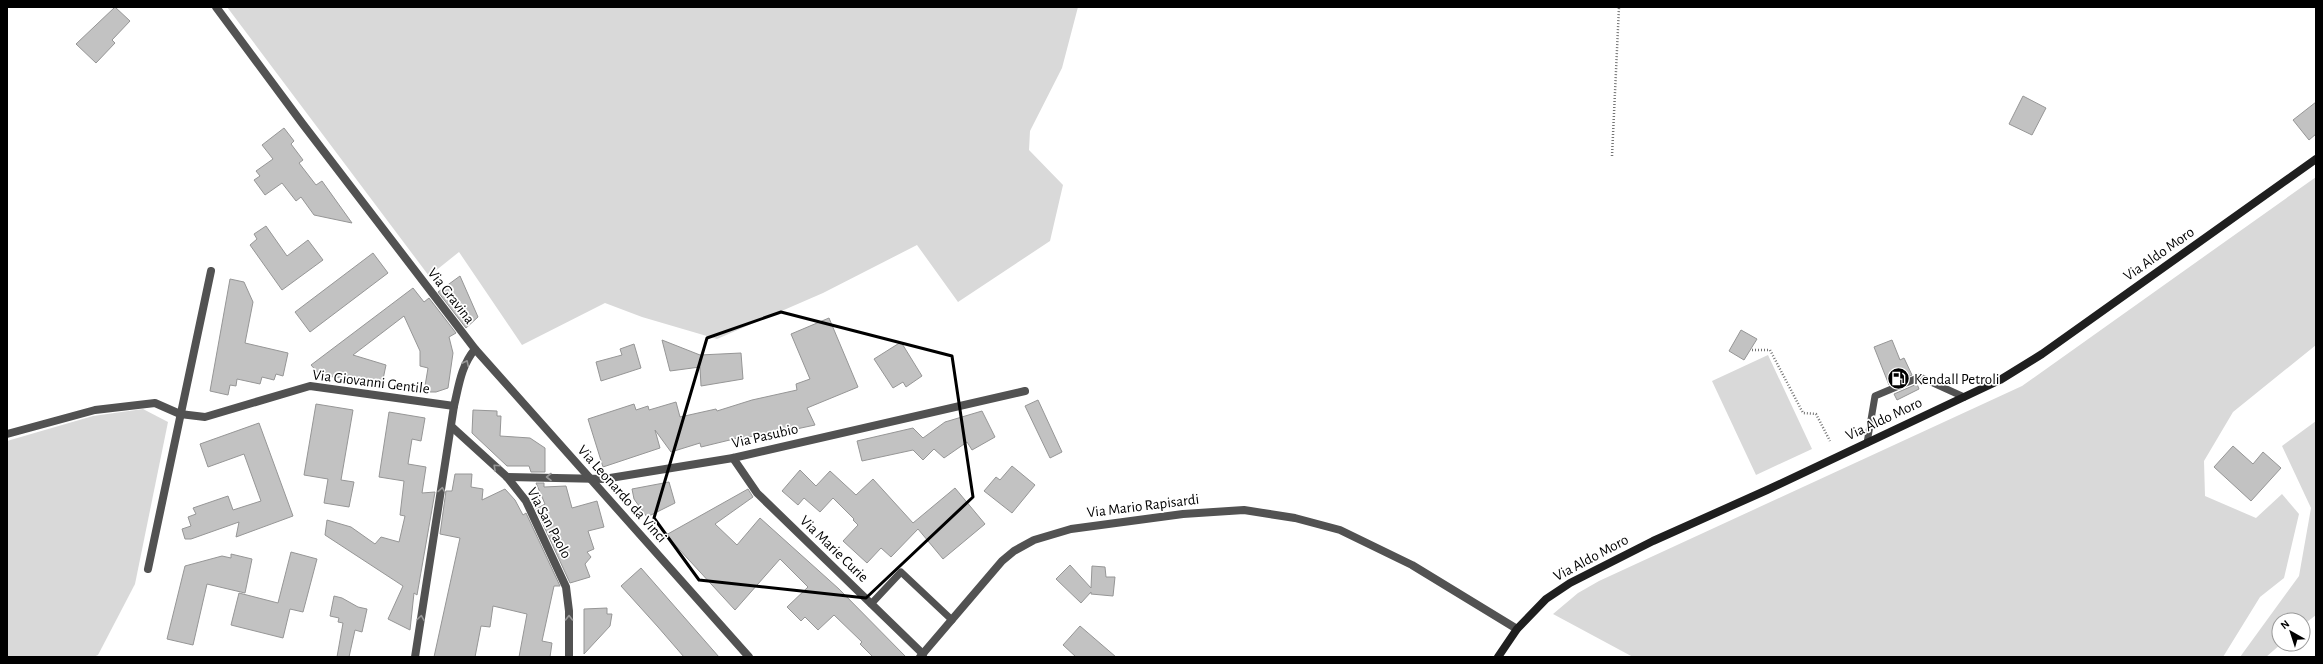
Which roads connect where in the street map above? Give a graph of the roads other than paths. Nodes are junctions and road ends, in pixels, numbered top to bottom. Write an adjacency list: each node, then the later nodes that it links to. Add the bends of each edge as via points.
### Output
1 (216, 7): 4 (street, Via Gravina)
2 (2316, 159): 6 (main road, Via Aldo Moro, via 2042,354 2000,380)
3 (211, 271): 8 (street)
4 (475, 349): 7 (street, one-way to 4, via 461,372); 14 (street, Via Leonardo da Vinci)
5 (1026, 391): 12 (street, Via Pasubio)
6 (1964, 396): 11 (main road, Via Aldo Moro); 11 (lane, via 1920,377 1875,396)
7 (454, 406): 8 (street, Via Giovanni Gentile, via 310,386 205,417); 9 (street)
8 (180, 414): 10 (street, Via Giovanni Gentile, via 155,402 95,410); 15 (street)
9 (452, 427): 13 (street, Via San Paolo, one-way to 9); 20 (street, one-way to 9)
10 (7, 434)
11 (1867, 443): 18 (main road, Via Aldo Moro, via 1599,567 1546,599)
12 (733, 458): 14 (street, Via Pasubio, via 604,479); 16 (street, Via Marie Curie, via 757,493)
13 (507, 477): 14 (street, Via Pasubio, one-way to 13); 21 (street, Via San Paolo, one-way to 13, via 566,587 526,502)
14 (588, 477): 22 (street, Via Leonardo da Vinci)
15 (148, 569)
16 (871, 604): 17 (lane, via 901,572); 19 (street, Via Marie Curie)
17 (952, 620): 18 (street, Via Mario Rapisardi, via 1002,562 1014,551 1034,540 1071,529 1183,514 1244,510 1295,518 1340,530 1412,565); 19 (street, Via Mario Rapisardi)
18 (1517, 629): 23 (main road, Via Aldo Moro)
19 (921, 655)
20 (415, 657)
21 (569, 657)
22 (749, 657)
23 (1498, 657)

